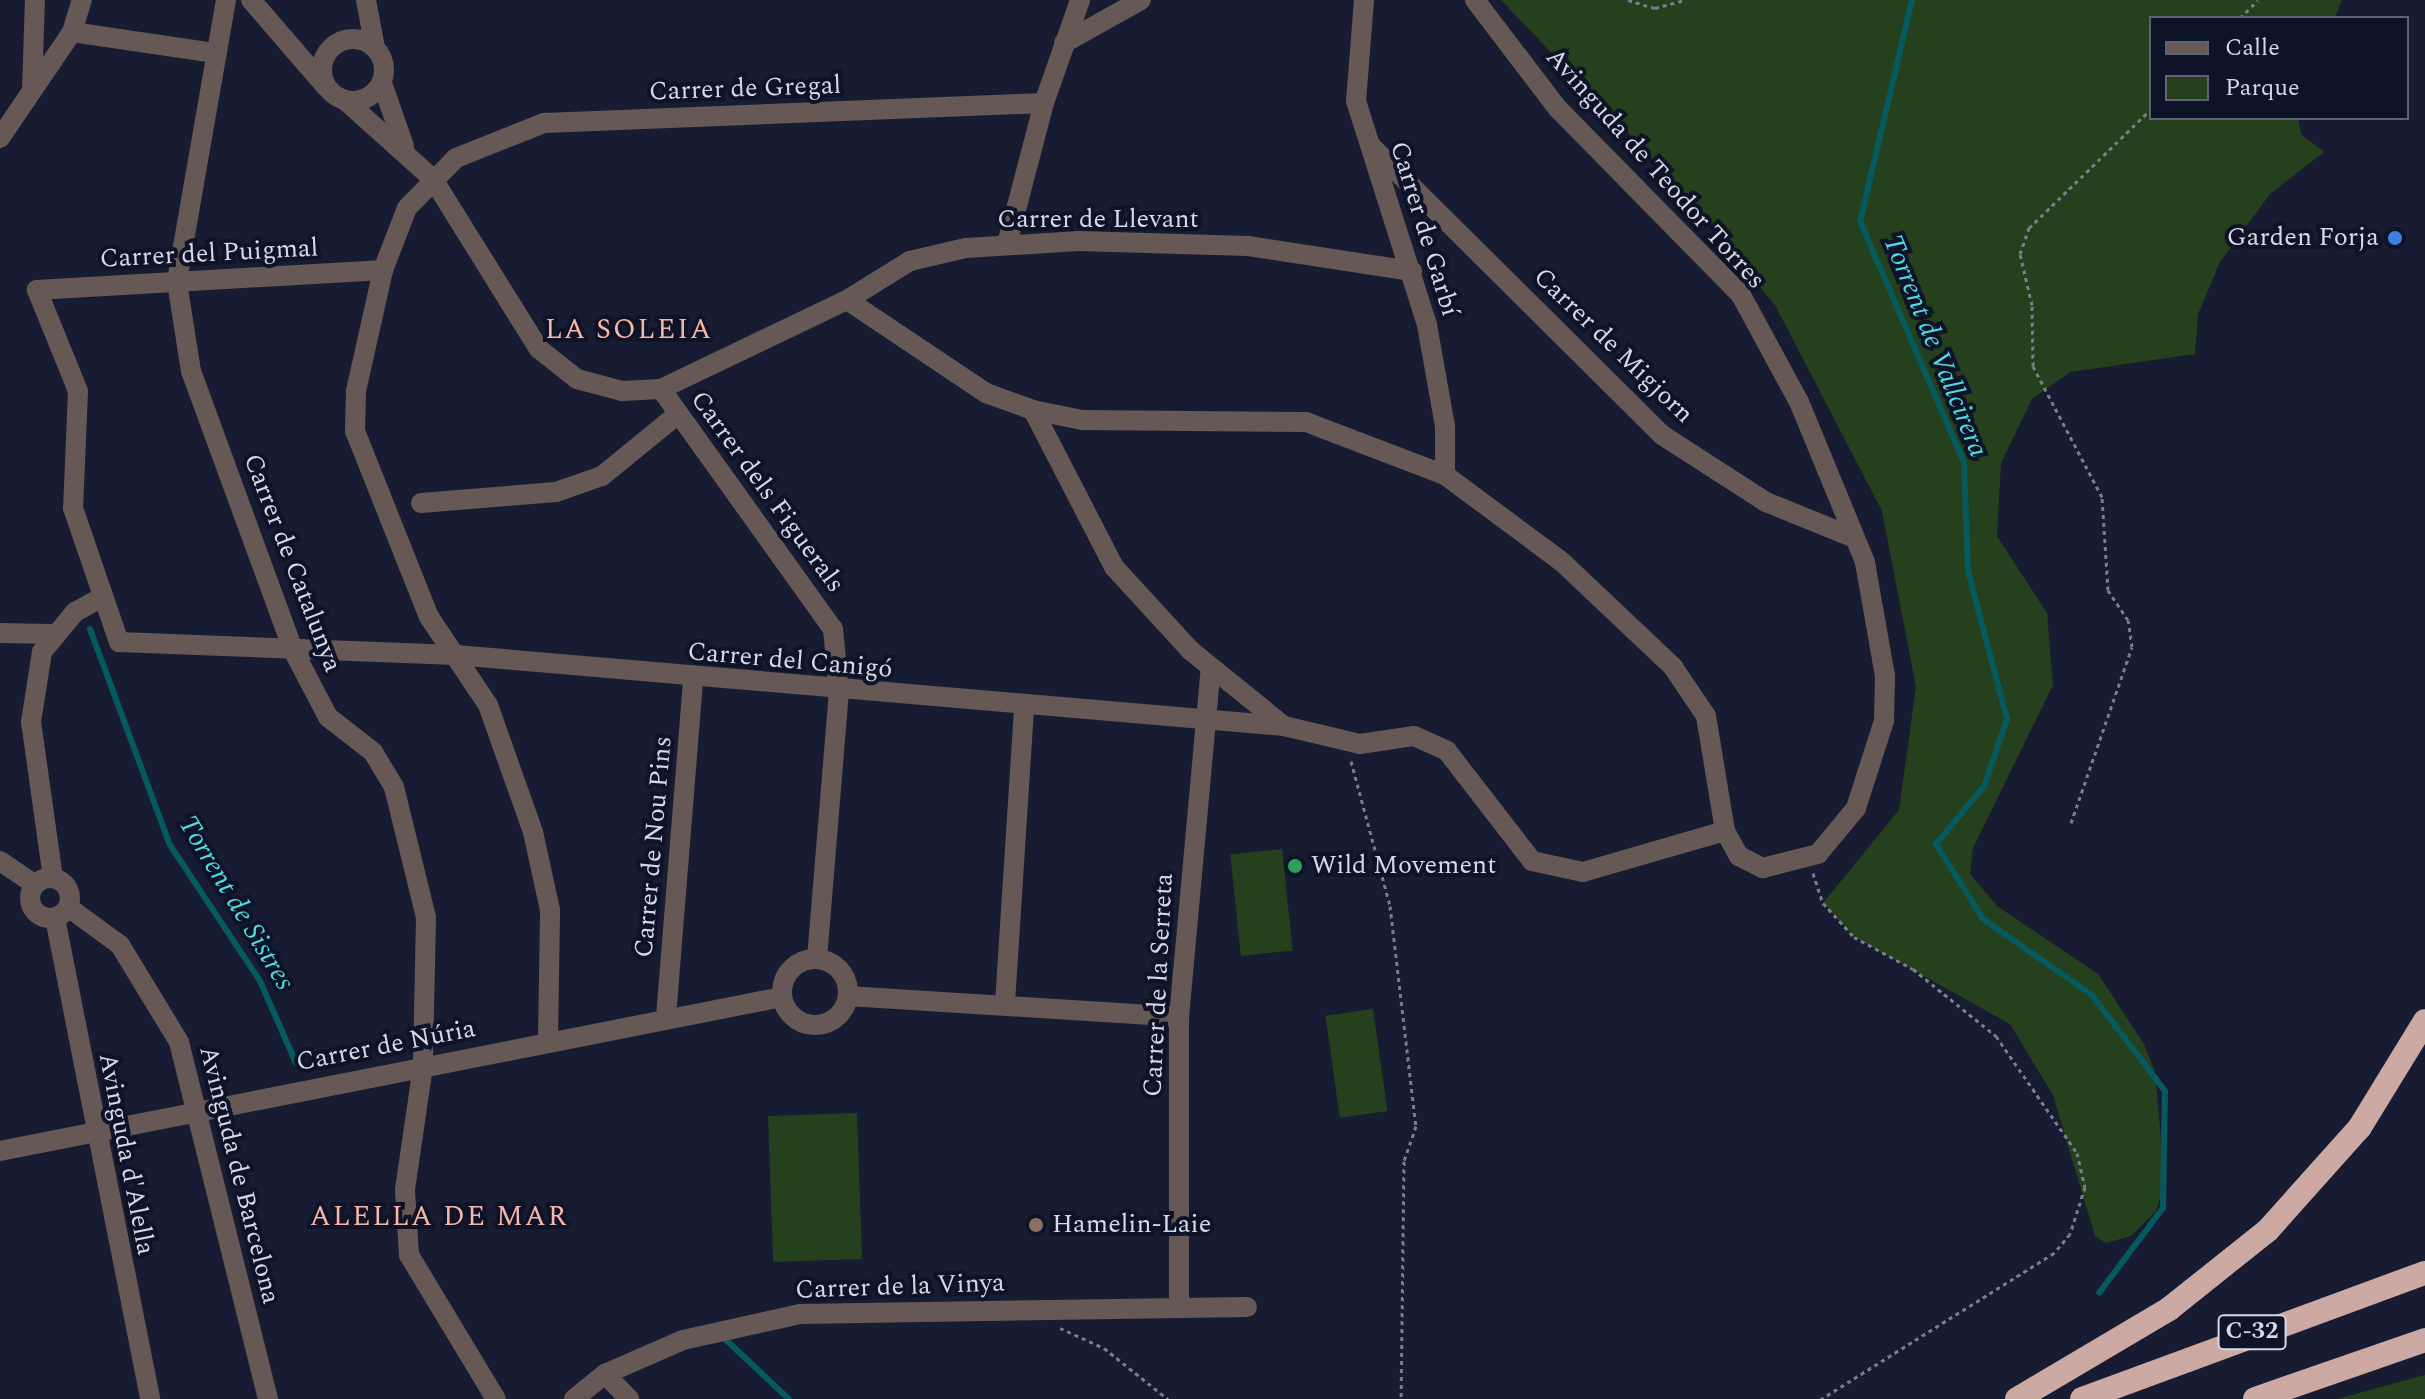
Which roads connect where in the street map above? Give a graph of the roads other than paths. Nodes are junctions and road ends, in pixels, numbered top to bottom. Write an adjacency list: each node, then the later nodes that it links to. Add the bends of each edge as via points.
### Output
1 (35, 0): 18 (street)
2 (82, 0): 10 (street)
3 (226, 0): 15 (street, Carrer de Catalunya)
4 (251, 0): 13 (street)
5 (1080, 0): 12 (street)
6 (1141, 0): 12 (street)
7 (1364, 0): 23 (street, Carrer de Garbí, via 1355,73)
8 (1475, 0): 35 (street, Avinguda de Teodor Torres, via 1558,109 1741,295 1799,402)
9 (366, 5): 11 (street); 14 (street)
10 (72, 32): 15 (street); 18 (street)
11 (346, 40): 14 (street); 16 (street)
12 (1064, 43): 20 (street)
13 (287, 46): 16 (street); 19 (street)
14 (375, 48): 17 (street, via 384,66)
15 (215, 53): 28 (street, Carrer de Catalunya)
16 (328, 53): 19 (street, via 322,70)
17 (382, 83): 19 (street, via 366,99); 22 (street)
18 (32, 90): 21 (street)
19 (337, 95): 22 (street)
20 (1044, 103): 24 (street, Carrer de Gregal, via 544,123 456,158); 25 (street)
21 (0, 138)
22 (404, 146): 24 (street)
23 (1371, 146): 27 (street, Carrer de Garbí); 35 (street, Carrer de Migjorn, via 1662,435 1766,502)
24 (433, 179): 26 (street, via 407,208); 30 (street, Carrer de Llevant, via 539,349 577,379 622,391)
25 (1007, 244): 27 (street, Carrer de Llevant, via 1248,246); 29 (street, Carrer de Llevant, via 910,261)
26 (383, 270): 28 (street, Carrer del Puigmal); 40 (street, via 356,391 355,431 429,617)
27 (1412, 271): 33 (street, Carrer de Garbí, via 1445,426)
28 (177, 282): 36 (street, Carrer del Puigmal, via 37,290 78,391 73,508); 39 (street, Carrer de Catalunya, via 191,371)
29 (847, 300): 30 (street, Carrer de Llevant); 31 (street, via 986,393)
30 (661, 389): 32 (street, Carrer dels Figuerals)
31 (1033, 410): 33 (street, via 1082,420 1306,422); 41 (street, via 1114,567)
32 (678, 414): 34 (street, via 602,476 556,492); 43 (street, Carrer dels Figuerals, via 833,629)
33 (1445, 475): 47 (street, via 1561,561 1673,667 1706,716)
34 (421, 503)
35 (1852, 537): 47 (street, Avinguda de Teodor Torres, via 1865,562 1885,676 1884,721 1856,808 1808,858 1763,868 1739,856)
36 (100, 598): 38 (street); 39 (street, via 119,642)
37 (0, 633): 38 (street)
38 (51, 634): 49 (street, via 31,722)
39 (293, 650): 40 (street, Carrer del Canigó); 59 (street, Carrer de Catalunya, via 328,717 373,752 394,787 426,917)
40 (456, 655): 42 (street, Carrer del Canigó); 58 (street, via 488,705 533,832 550,910)
41 (1211, 668): 45 (street, Carrer de la Serreta); 46 (street)
42 (693, 680): 43 (street, Carrer del Canigó); 55 (street, Carrer de Nou Pins)
43 (839, 691): 44 (street, Carrer del Canigó); 51 (street, Carrer dels Figuerals)
44 (1024, 706): 45 (street, Carrer del Canigó); 54 (street)
45 (1202, 721): 46 (street, Carrer del Canigó); 56 (street, Carrer de la Serreta)
46 (1284, 726): 47 (street, Carrer del Canigó, via 1360,744 1414,736 1447,751 1532,861 1583,872)
47 (1725, 831)
48 (0, 861): 49 (street)
49 (44, 881): 50 (street, via 68,889); 50 (street, via 33,909)
50 (62, 912): 60 (street, Avinguda de Barcelona, via 120,945 179,1042); 61 (street, Avinguda d'Alella)
51 (817, 959): 52 (street, via 839,968); 53 (street, via 789,972)
52 (848, 996): 53 (street, via 839,1015 820,1025 799,1021); 54 (street)
53 (782, 997): 55 (street, Carrer de Núria)
54 (1005, 1003): 56 (street)
55 (666, 1017): 58 (street, Carrer de Núria)
56 (1179, 1017): 64 (street, Carrer de la Serreta)
57 (2425, 1021): 73 (highway, via 2360,1127 2268,1230 2169,1309)
58 (548, 1040): 59 (street, Carrer de Núria)
59 (423, 1066): 60 (street, Carrer de Núria); 70 (street, via 405,1190 409,1255)
60 (199, 1108): 61 (street, Carrer de Núria); 69 (street, Avinguda de Barcelona)
61 (93, 1130): 62 (street, Carrer de Núria); 68 (street, Avinguda d'Alella)
62 (0, 1151)
63 (2425, 1273): 74 (highway, C-32)
64 (1179, 1305): 65 (street, Carrer de la Vinya); 67 (street, Carrer de la Vinya, via 800,1314 683,1340)
65 (1247, 1307)
66 (2425, 1340): 75 (highway, C-32)
67 (605, 1374): 71 (street, Carrer de la Vinya); 72 (street)
68 (150, 1399)
69 (268, 1399)
70 (496, 1399)
71 (574, 1399)
72 (629, 1399)
73 (2017, 1399)
74 (2082, 1399)
75 (2255, 1399)

